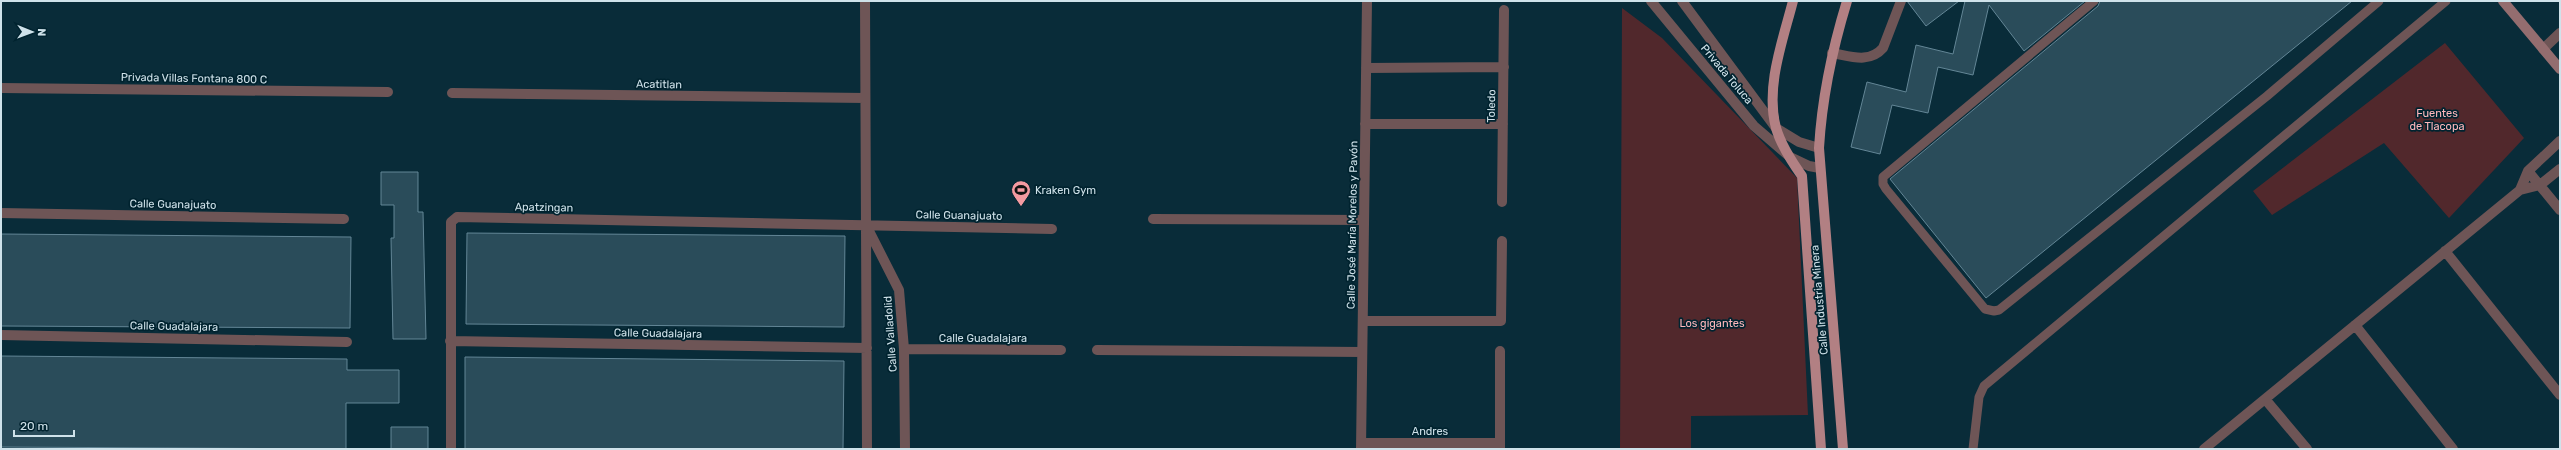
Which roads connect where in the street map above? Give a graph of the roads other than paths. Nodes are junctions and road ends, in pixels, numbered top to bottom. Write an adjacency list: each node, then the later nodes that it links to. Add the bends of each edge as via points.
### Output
1 (865, 1): 22 (street, Calle Valladolid)
2 (1367, 1): 17 (street, Calle José María Morelos y Pavón)
3 (1651, 1): 28 (street, Privada Toluca, via 1754,126)
4 (1682, 1): 25 (street, Privada Toluca)
5 (1793, 1): 25 (main road, Privada Toluca, via 1777,64 1773,102)
6 (1847, 1): 15 (main road)
7 (1901, 1): 15 (street, via 1878,53 1866,58)
8 (2094, 1): 9 (lane, via 1883,177 1886,189 1989,311 1999,310 2261,101)
9 (2379, 1)
10 (2446, 1): 64 (lane, via 1984,386 1979,397)
11 (2503, 1): 14 (main road)
12 (1504, 10): 16 (street, Toledo)
13 (2560, 34): 14 (street)
14 (2543, 49): 18 (main road)
15 (1832, 53): 27 (main road, via 1823,102)
16 (1504, 67): 17 (street); 24 (street, Toledo)
17 (1366, 68): 23 (street, Calle José María Morelos y Pavón)
18 (2560, 70)
19 (1, 88): 20 (street, Privada Villas Fontana 800 C)
20 (388, 92)
21 (452, 93): 22 (street, Acatitlan)
22 (865, 98): 40 (street, Calle Valladolid)
23 (1365, 124): 24 (street); 39 (street, Calle José María Morelos y Pavón)
24 (1503, 124): 34 (street, Toledo)
25 (1776, 128): 27 (street, Privada Toluca, via 1799,142); 28 (main road, Privada Toluca)
26 (2560, 141): 31 (street)
27 (1820, 148): 29 (main road, Calle Industria Minera)
28 (1790, 157): 29 (street, Privada Toluca); 62 (main road, Calle Industria Minera, via 1802,176)
29 (1820, 168): 63 (main road, Calle Industria Minera)
30 (2560, 169): 32 (street)
31 (2528, 171): 32 (street); 33 (street)
32 (2540, 185): 33 (street); 35 (street)
33 (2520, 190): 43 (street)
34 (1502, 202)
35 (2560, 210)
36 (1, 213): 37 (street, Calle Guanajuato)
37 (344, 219)
38 (1153, 219): 39 (street)
39 (1364, 220): 44 (street, Calle José María Morelos y Pavón)
40 (866, 225): 41 (street, Calle Guanajuato); 48 (street, Apatzingan, via 457,217 451,222); 49 (street, Calle Valladolid); 50 (street, Calle Valladolid, via 899,290)
41 (1052, 229)
42 (1502, 241): 44 (street, via 1501,321)
43 (2445, 251): 45 (street); 55 (street)
44 (1363, 321): 54 (street, Calle José María Morelos y Pavón)
45 (2355, 325): 56 (street); 67 (street)
46 (1, 334): 47 (street, Calle Guadalajara)
47 (347, 342)
48 (450, 342): 49 (street, Calle Guadalajara); 59 (street, Apatzingan)
49 (867, 348): 60 (street, Calle Valladolid)
50 (904, 349): 51 (street, Calle Guadalajara); 61 (street, Calle Valladolid)
51 (1061, 350)
52 (1097, 350): 54 (street)
53 (1500, 351): 58 (street)
54 (1362, 352): 57 (street, Calle José María Morelos y Pavón)
55 (2560, 395)
56 (2265, 398): 65 (street); 66 (street)
57 (1361, 446): 58 (street, Andres)
58 (1500, 446)
59 (450, 449)
60 (867, 449)
61 (905, 449)
62 (1821, 449)
63 (1843, 449)
64 (1973, 449)
65 (2204, 449)
66 (2306, 449)
67 (2453, 449)

